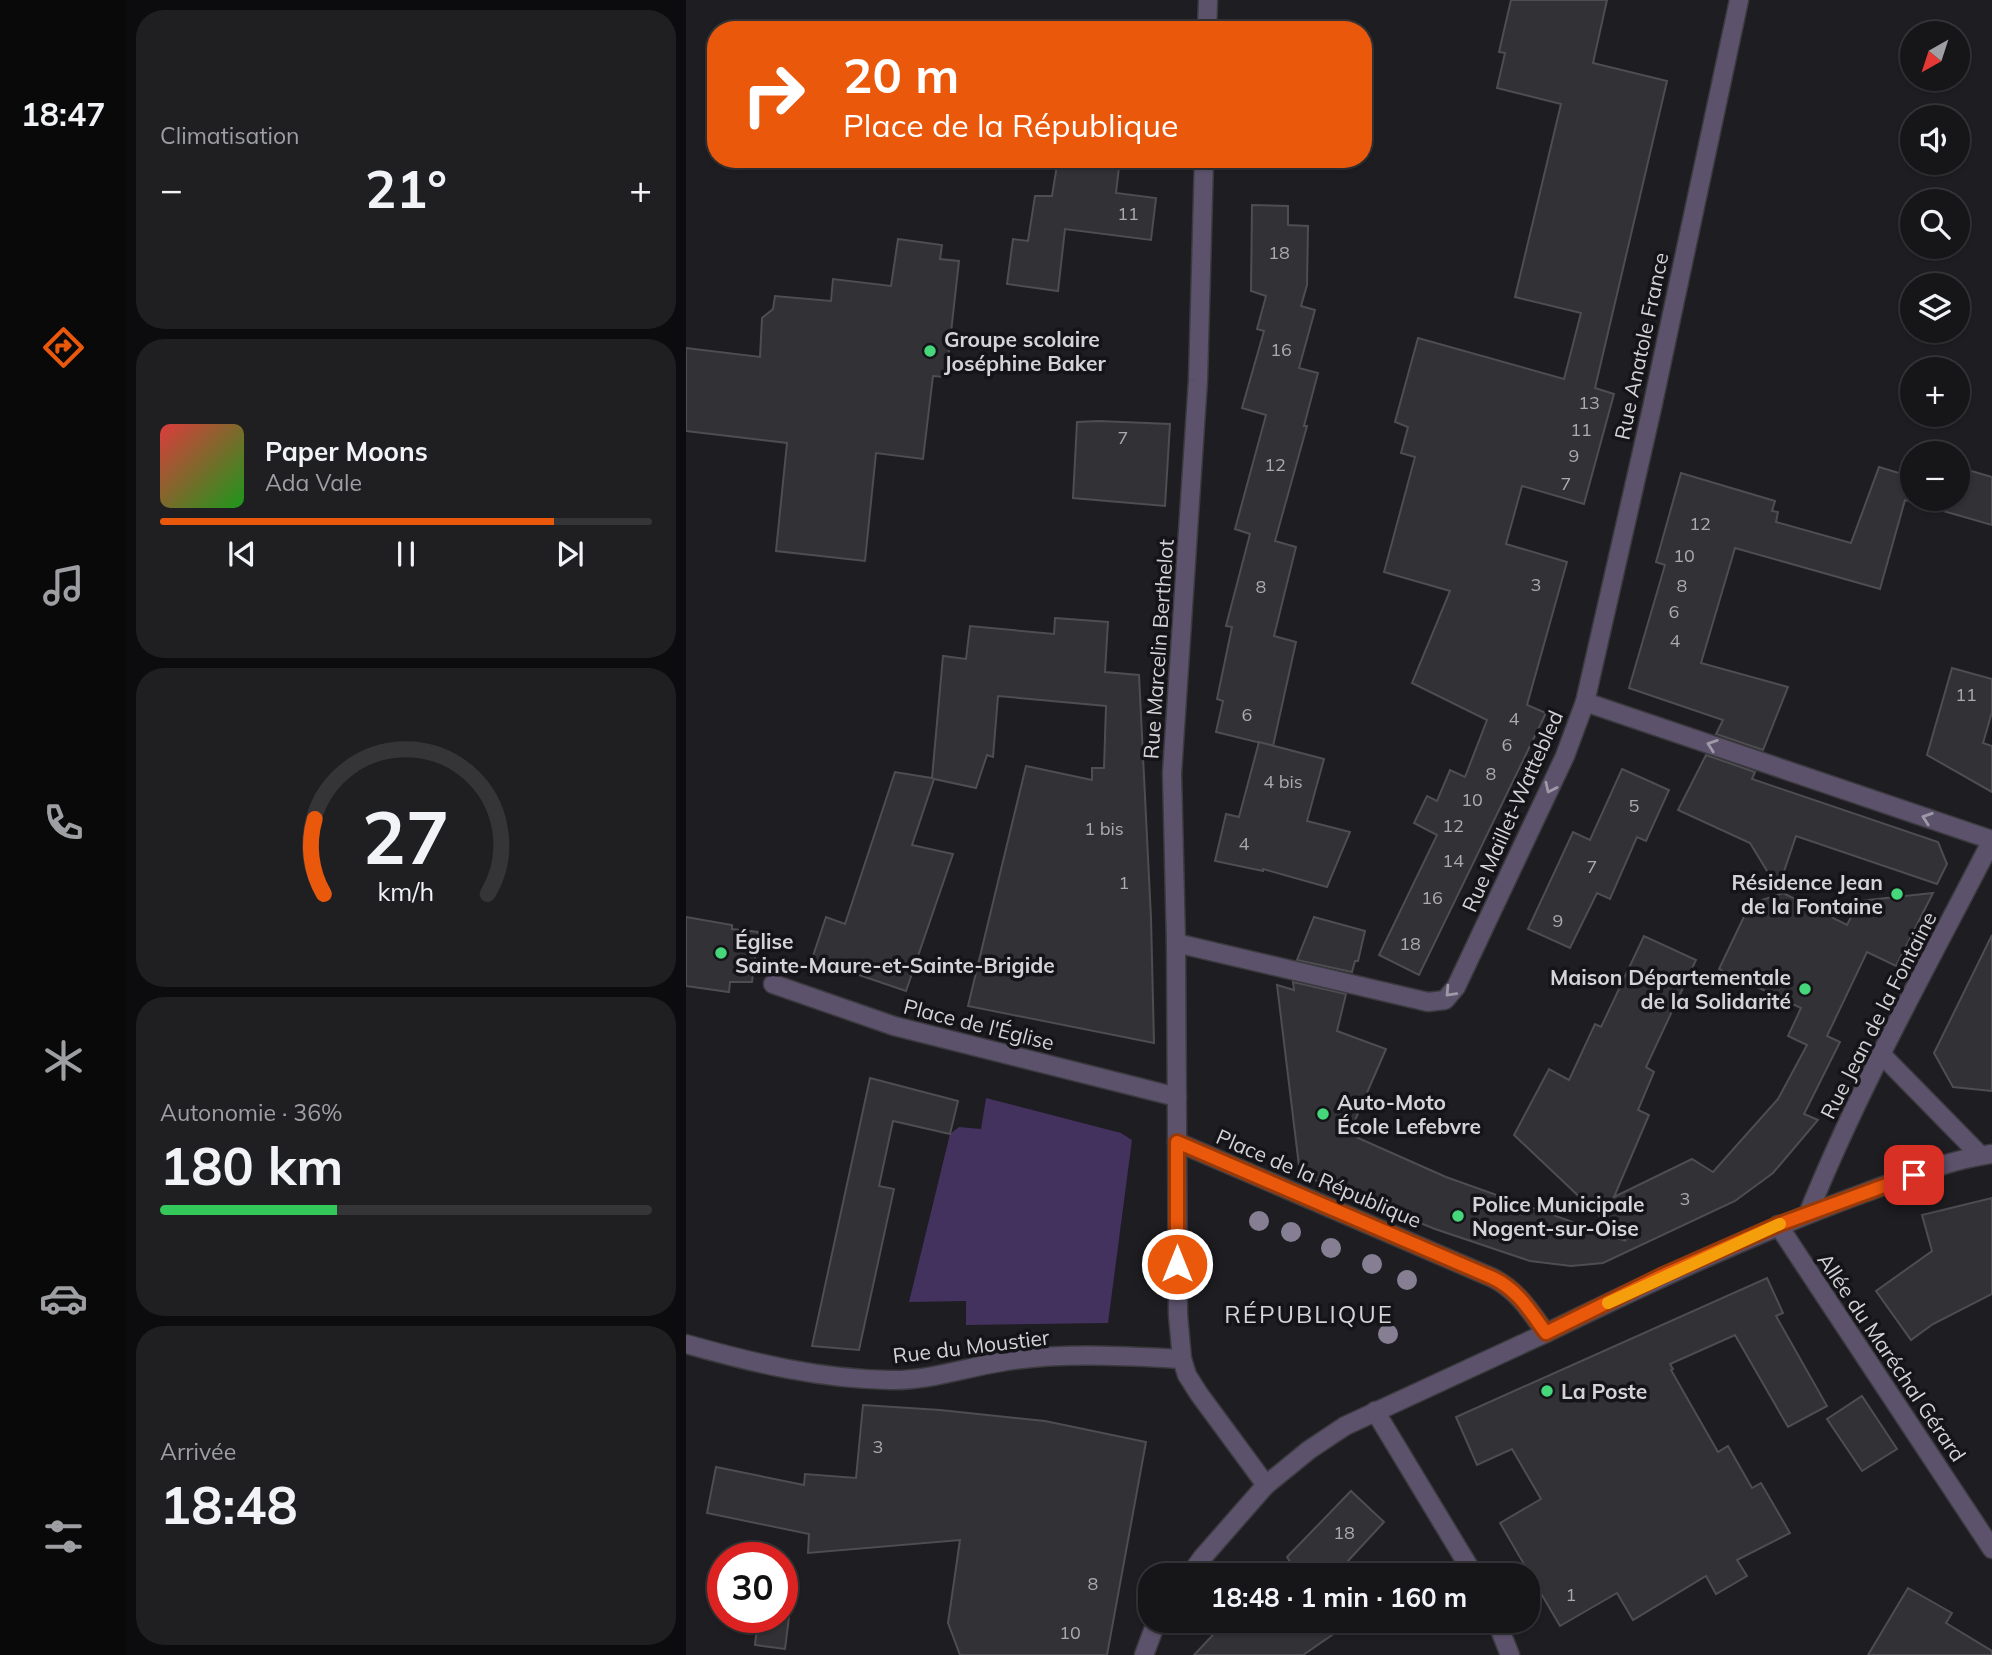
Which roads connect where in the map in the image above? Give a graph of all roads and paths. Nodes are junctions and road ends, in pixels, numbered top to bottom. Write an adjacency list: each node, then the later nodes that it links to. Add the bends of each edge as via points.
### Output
1 (1208, 0): 3 (street)
2 (1739, 0): 5 (street, Rue Anatole France)
3 (1207, 21)
4 (1205, 168): 7 (street, Rue Marcelin Berthelot, via 1198,380 1172,773)
5 (1585, 702): 6 (street, Rue Maillet-Wattebled, one-way to 5); 7 (street, Rue Maillet-Wattebled, one-way to 7, via 1514,865 1456,987 1445,1000 1428,1002)
6 (1992, 840): 9 (street, Rue Jean de la Fontaine)
7 (1176, 943): 10 (street, Rue Marcelin Berthelot)
8 (773, 984): 10 (street, Place de l'Église, via 894,1027)
9 (1882, 1055): 12 (street); 13 (street, Rue Jean de la Fontaine)
10 (1177, 1097): 11 (street, Rue Marcelin Berthelot)
11 (1177, 1142): 15 (street, Place de la République, via 1509,1286); 17 (street)
12 (1986, 1155): 13 (street)
13 (1808, 1214): 14 (street)
14 (1777, 1225): 15 (street); 20 (street, Allée du Maréchal Gérard)
15 (1546, 1333): 18 (street)
16 (686, 1344): 17 (street, Rue du Moustier, via 799,1373 890,1380 1031,1359)
17 (1182, 1359): 19 (street, via 1199,1394)
18 (1375, 1411): 19 (street, via 1328,1436); 22 (street)
19 (1266, 1485): 21 (street)
20 (1992, 1549)
21 (1198, 1563)
22 (1467, 1563)
23 (1152, 1633): 25 (street)
24 (1501, 1633): 26 (street)
25 (1144, 1655)
26 (1510, 1655)

